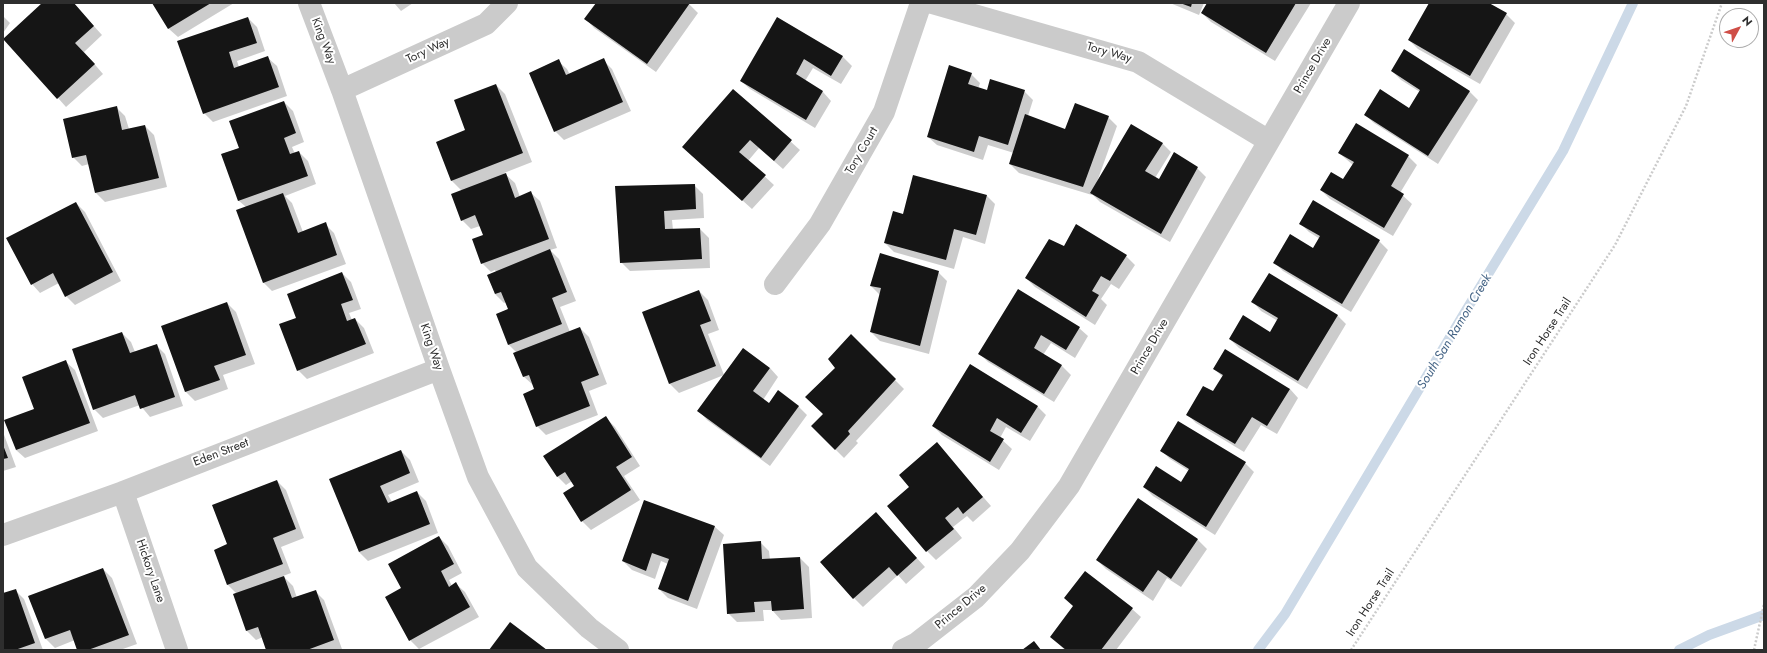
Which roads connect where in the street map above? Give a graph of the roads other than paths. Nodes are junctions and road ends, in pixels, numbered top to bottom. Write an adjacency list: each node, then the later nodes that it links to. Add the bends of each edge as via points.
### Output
1 (309, 3): 6 (street, King Way)
2 (507, 3): 6 (street, Tory Way, via 486,24)
3 (921, 3): 8 (street, Tory Court, via 884,112 820,224)
4 (932, 3): 7 (street, Tory Way, via 1138,62)
5 (1349, 3): 7 (street, Prince Drive)
6 (342, 90): 9 (street, King Way)
7 (1269, 141): 14 (street, Prince Drive, via 1069,486 1020,551 976,597 917,643)
8 (775, 284)
9 (439, 369): 10 (street, Eden Street); 13 (street, King Way, via 478,477 527,568 588,628)
10 (123, 492): 11 (street, Eden Street); 12 (street, Hickory Lane)
11 (3, 534)
12 (177, 650)
13 (618, 650)
14 (903, 650)

